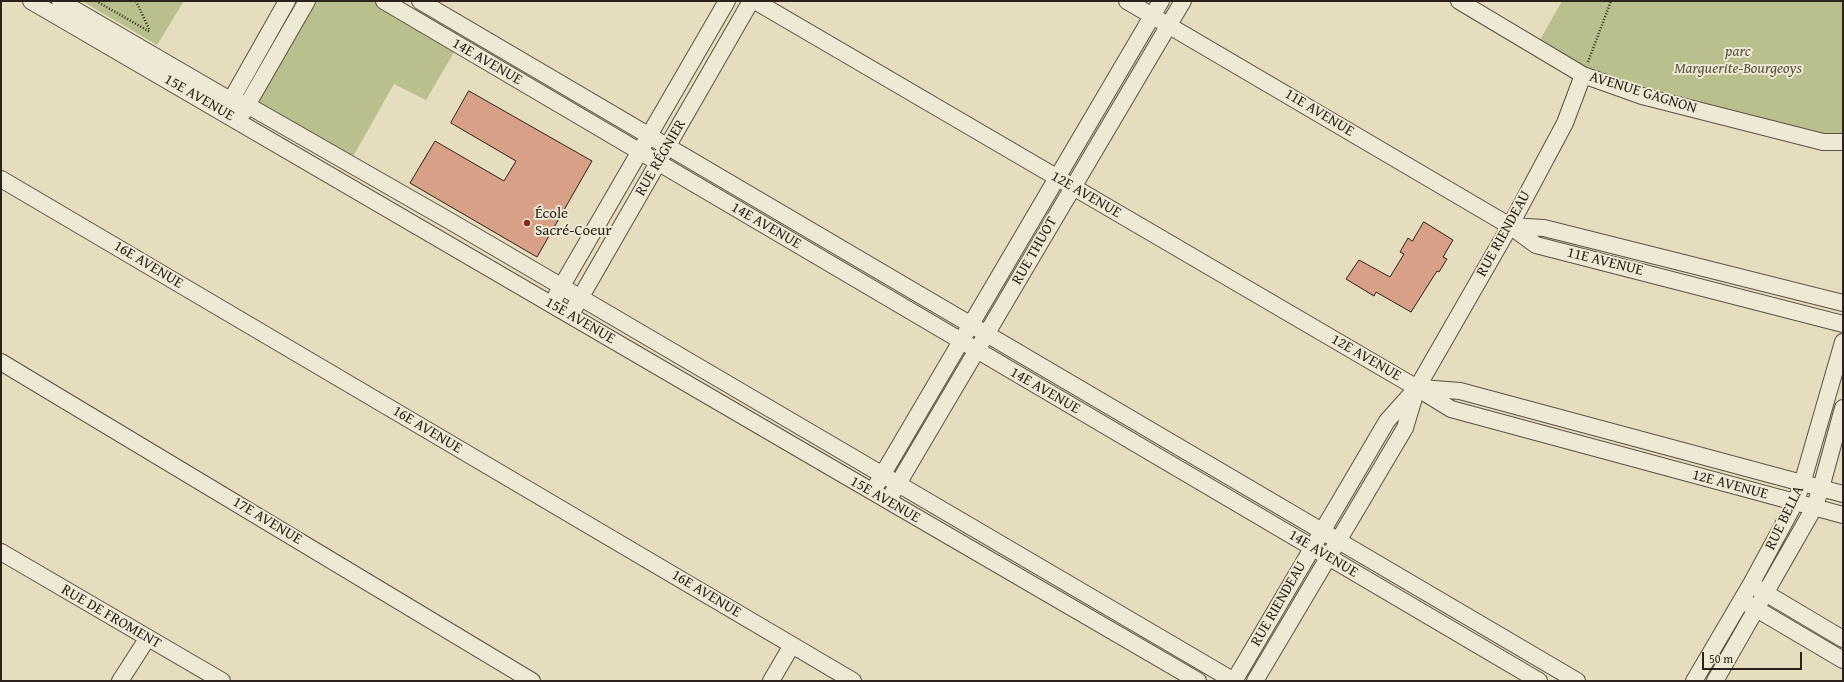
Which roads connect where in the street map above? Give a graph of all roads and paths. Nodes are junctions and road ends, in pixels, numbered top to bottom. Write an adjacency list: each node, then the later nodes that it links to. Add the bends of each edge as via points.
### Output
1 (31, 1): 23 (street, 15E AVENUE)
2 (60, 1): 23 (street, 15E AVENUE)
3 (96, 1): 19 (path)
4 (136, 1): 19 (path)
5 (286, 1): 23 (street)
6 (307, 1): 22 (street)
7 (384, 1): 28 (street, 14E AVENUE)
8 (420, 1): 25 (street, 14E AVENUE)
9 (727, 1): 25 (street, RUE RÉGNIER)
10 (751, 1): 27 (street, RUE RÉGNIER)
11 (756, 1): 31 (street, 12E AVENUE)
12 (1128, 1): 17 (street, 11E AVENUE)
13 (1161, 1): 17 (street, RUE THUOT)
14 (1183, 1): 18 (street, RUE THUOT)
15 (1459, 1): 21 (street, AVENUE GAGNON)
16 (1611, 1): 21 (path)
17 (1153, 15): 18 (street, 11E AVENUE); 31 (street, RUE THUOT)
18 (1169, 25): 33 (street, RUE THUOT); 36 (street, 11E AVENUE)
19 (150, 32): 20 (path)
20 (151, 38)
21 (1583, 75): 26 (street, AVENUE GAGNON, via 1642,96 1823,142); 36 (street, RUE RIENDEAU, via 1565,123)
22 (247, 105): 23 (street, 15E AVENUE); 24 (street); 30 (street, 15E AVENUE)
23 (227, 106): 24 (street, 15E AVENUE)
24 (238, 121): 34 (street, 15E AVENUE)
25 (649, 136): 27 (street, 14E AVENUE); 28 (street, RUE RÉGNIER)
26 (1843, 142)
27 (667, 147): 29 (street, RUE RÉGNIER); 46 (street, 14E AVENUE)
28 (640, 152): 29 (street, 14E AVENUE); 40 (street, RUE RÉGNIER)
29 (658, 162): 41 (street, RUE RÉGNIER); 48 (street, 14E AVENUE)
30 (375, 178): 34 (street); 35 (street, 15E AVENUE)
31 (1058, 178): 33 (street, 12E AVENUE); 46 (street, RUE THUOT)
32 (1, 179): 84 (street, 16E AVENUE)
33 (1072, 187): 47 (street, RUE THUOT); 53 (street, 12E AVENUE)
34 (366, 196): 37 (street, 15E AVENUE)
35 (455, 224): 37 (street); 40 (street, 15E AVENUE)
36 (1510, 226): 38 (street, 11E AVENUE, via 1544,228); 39 (street, 11E AVENUE, via 1536,245); 53 (street, RUE RIENDEAU)
37 (444, 241): 43 (street, 15E AVENUE)
38 (1687, 264): 39 (street); 42 (street, 11E AVENUE)
39 (1682, 282): 45 (street, 11E AVENUE)
40 (561, 287): 41 (street, 15E AVENUE); 43 (street, RUE RÉGNIER)
41 (580, 298): 44 (street, RUE RÉGNIER); 52 (street, 15E AVENUE)
42 (1843, 303)
43 (551, 305): 44 (street, 15E AVENUE)
44 (570, 316): 54 (street, 15E AVENUE)
45 (1843, 324)
46 (971, 325): 47 (street, 14E AVENUE); 48 (street, RUE THUOT)
47 (986, 334): 50 (street, RUE THUOT); 56 (street, 14E AVENUE)
48 (962, 341): 50 (street, 14E AVENUE); 60 (street, RUE THUOT)
49 (1843, 342): 62 (street, RUE BELLA)
50 (976, 350): 58 (street, 14E AVENUE); 61 (street, RUE THUOT)
51 (1, 362): 89 (street, 17E AVENUE)
52 (727, 384): 54 (street); 60 (street, 15E AVENUE)
53 (1417, 388): 57 (street, 12E AVENUE, via 1460,391); 59 (street, 12E AVENUE, via 1451,409); 70 (street, RUE RIENDEAU, via 1387,421); 71 (street, RUE RIENDEAU, via 1404,428)
54 (716, 401): 64 (street, 15E AVENUE)
55 (1843, 408): 63 (street, RUE BELLA)
56 (1158, 435): 58 (street); 70 (street, 14E AVENUE)
57 (1624, 436): 59 (street); 62 (street, 12E AVENUE)
58 (1148, 451): 72 (street, 14E AVENUE)
59 (1617, 455): 67 (street, 12E AVENUE)
60 (882, 475): 61 (street, 15E AVENUE); 64 (street, RUE THUOT)
61 (898, 484): 66 (street, RUE THUOT); 75 (street, 15E AVENUE)
62 (1802, 484): 63 (street, 12E AVENUE); 67 (street, RUE BELLA)
63 (1821, 488): 65 (street, 12E AVENUE); 68 (street, RUE BELLA)
64 (872, 492): 66 (street, 15E AVENUE)
65 (1843, 494)
66 (887, 502): 78 (street, 15E AVENUE)
67 (1795, 503): 68 (street, 12E AVENUE); 76 (street, RUE BELLA)
68 (1814, 508): 69 (street, 12E AVENUE); 77 (street, RUE BELLA)
69 (1843, 515)
70 (1322, 531): 71 (street, 14E AVENUE); 72 (street, RUE RIENDEAU)
71 (1338, 541): 74 (street, RUE RIENDEAU); 82 (street, 14E AVENUE)
72 (1312, 548): 74 (street, 14E AVENUE); 93 (street, RUE RIENDEAU)
73 (1, 552): 81 (street, RUE DE FROMENT)
74 (1328, 557): 85 (street, 14E AVENUE); 94 (street, RUE RIENDEAU)
75 (1064, 581): 78 (street); 93 (street, 15E AVENUE)
76 (1751, 584): 77 (street); 79 (street, RUE BELLA)
77 (1764, 593): 80 (street, RUE BELLA); 83 (street)
78 (1054, 598): 92 (street, 15E AVENUE)
79 (1741, 600): 80 (street); 97 (street, RUE BELLA)
80 (1756, 609): 86 (street); 98 (street, RUE BELLA)
81 (147, 639): 87 (street); 88 (street, RUE DE FROMENT)
82 (1506, 639): 85 (street); 96 (street, 14E AVENUE)
83 (1843, 639)
84 (792, 645): 90 (street); 91 (street, 16E AVENUE)
85 (1497, 656): 95 (street, 14E AVENUE)
86 (1843, 660)
87 (120, 681)
88 (222, 681)
89 (532, 681)
90 (771, 681)
91 (853, 681)
92 (1198, 681)
93 (1234, 681)
94 (1255, 681)
95 (1538, 681)
96 (1577, 681)
97 (1694, 681)
98 (1715, 681)

